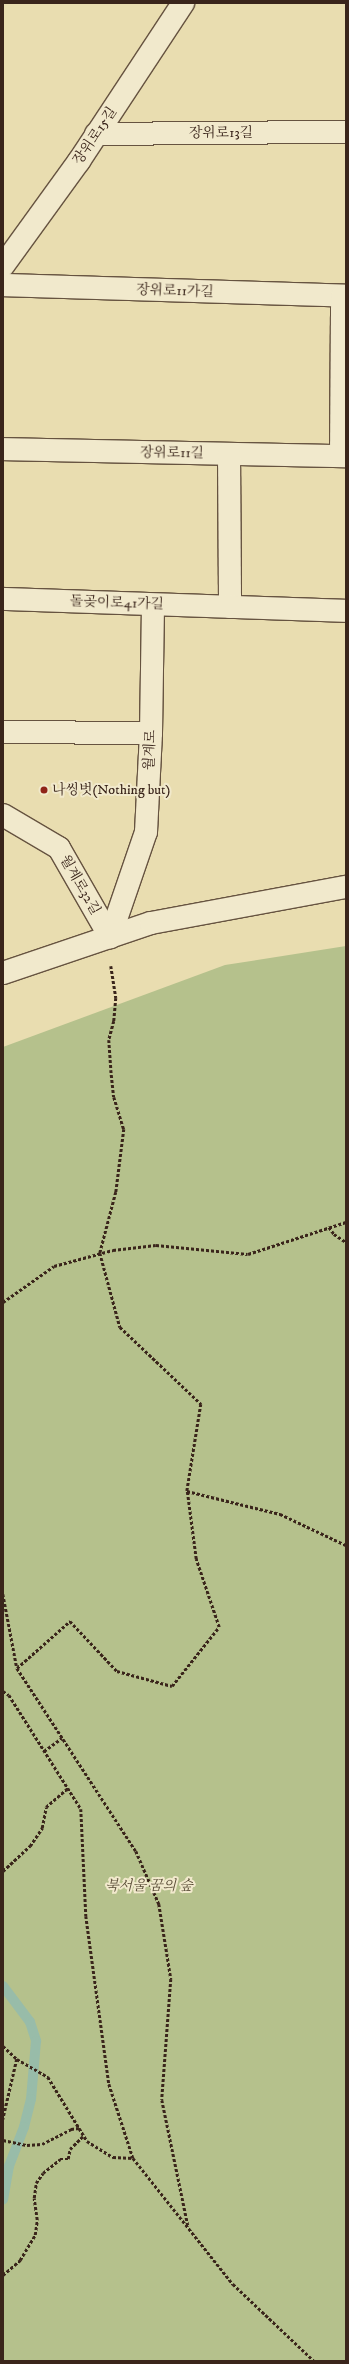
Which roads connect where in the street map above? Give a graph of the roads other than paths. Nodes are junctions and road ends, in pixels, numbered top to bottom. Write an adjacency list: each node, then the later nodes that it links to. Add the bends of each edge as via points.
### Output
1 (183, 3): 3 (street, 장위로15길)
2 (346, 132): 3 (street, 장위로13길)
3 (96, 134): 4 (street, 장위로15길)
4 (3, 266)
5 (3, 285): 6 (street, 장위로11가길)
6 (344, 296): 9 (street, 장위로11길)
7 (3, 449): 8 (street, 장위로11길)
8 (229, 454): 9 (street, 장위로11길); 12 (street)
9 (343, 456)
10 (3, 599): 11 (street, 돌곶이로41가길)
11 (153, 605): 12 (street, 돌곶이로41가길); 15 (street, 월계로)
12 (230, 607): 13 (street, 돌곶이로41가길)
13 (346, 611)
14 (3, 732): 15 (street)
15 (151, 733): 18 (street, 월계로, via 146,832)
16 (3, 815): 18 (street, 월계로32길, via 59,848)
17 (346, 887): 18 (street, via 151,923)
18 (104, 939): 19 (street)
19 (3, 973)

